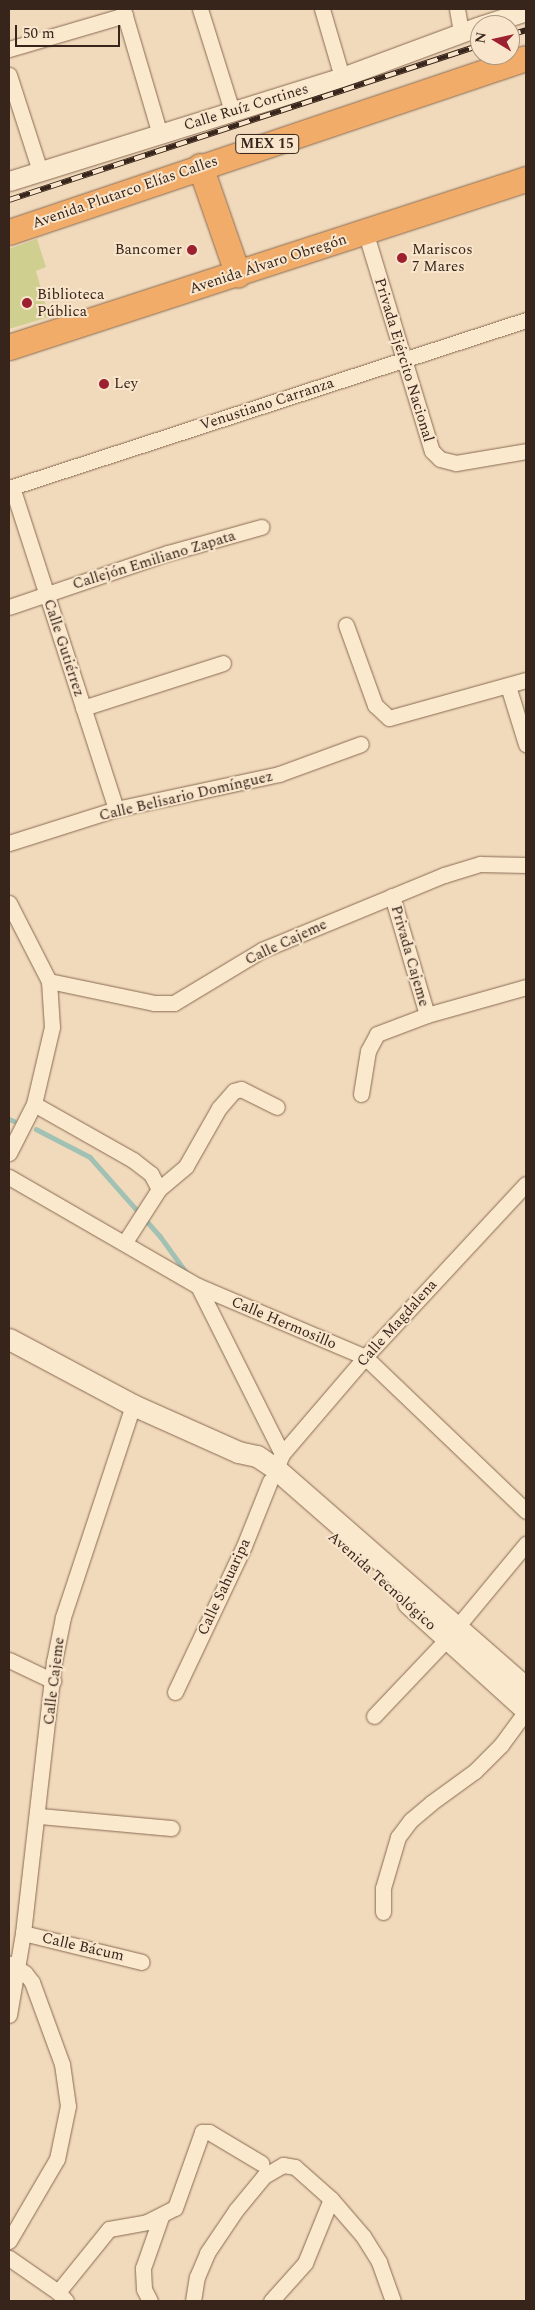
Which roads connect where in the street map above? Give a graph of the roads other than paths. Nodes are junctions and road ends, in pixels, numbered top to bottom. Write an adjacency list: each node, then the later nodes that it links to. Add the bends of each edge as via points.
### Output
1 (200, 9): 13 (street)
2 (322, 9): 12 (street)
3 (456, 9): 8 (street)
4 (526, 11): 6 (street, Calle Ruíz Cortines)
5 (124, 12): 9 (street); 14 (street)
6 (513, 15)
7 (470, 29): 8 (street, Calle Ruíz Cortines)
8 (461, 32): 12 (street, Calle Ruíz Cortines)
9 (9, 49)
10 (526, 58): 15 (highway, Avenida Plutarco Elías Calles / MEX 15)
11 (9, 75): 16 (street)
12 (342, 77): 13 (street, Calle Ruíz Cortines)
13 (232, 111): 14 (street, Calle Ruíz Cortines)
14 (160, 134): 16 (street, Calle Ruíz Cortines)
15 (200, 166): 19 (highway, Avenida Plutarco Elías Calles / MEX 15, via 146,187); 21 (highway)
16 (40, 171): 18 (street, Calle Ruíz Cortines)
17 (526, 179): 20 (highway, Avenida Álvaro Obregón)
18 (9, 181)
19 (9, 220)
20 (366, 231): 21 (highway, Avenida Álvaro Obregón); 24 (street, Privada Ejército Nacional)
21 (238, 275): 23 (highway, Avenida Álvaro Obregón)
22 (526, 320): 24 (street, Venustiano Carranza)
23 (9, 347)
24 (406, 359): 25 (street, Privada Ejército Nacional, via 425,436 440,459 470,462); 26 (street, Venustiano Carranza)
25 (526, 451)
26 (10, 488): 28 (street, Calle Gutiérrez)
27 (261, 527): 28 (street, Callejón Emiliano Zapata)
28 (46, 594): 29 (street, Callejón Emiliano Zapata); 34 (street, Calle Gutiérrez)
29 (9, 607)
30 (346, 625): 33 (street, via 375,705 389,718)
31 (223, 663): 34 (street)
32 (526, 680): 33 (street)
33 (508, 686): 36 (street)
34 (83, 708): 37 (street, Calle Gutiérrez)
35 (361, 744): 37 (street, Calle Belisario Domínguez, via 279,774)
36 (526, 744)
37 (116, 810): 38 (street, Calle Belisario Domínguez)
38 (9, 843)
39 (526, 865): 40 (street, Calle Cajeme, via 480,864)
40 (392, 896): 42 (street, Calle Cajeme, via 262,950 174,1003 154,1003); 44 (street, Privada Cajeme)
41 (9, 902): 42 (street)
42 (49, 981): 46 (street, via 52,1027)
43 (526, 987): 44 (street, Privada Cajeme)
44 (427, 1015): 45 (street, Privada Cajeme, via 377,1034 368,1051)
45 (361, 1094)
46 (34, 1104): 48 (street); 51 (street, via 133,1160 151,1174)
47 (277, 1107): 51 (street, via 241,1089 234,1091 219,1108 180,1175)
48 (9, 1153)
49 (9, 1177): 52 (street, Calle Hermosillo)
50 (526, 1184): 55 (street, Calle Magdalena)
51 (158, 1189): 52 (street)
52 (125, 1242): 53 (street, Calle Hermosillo)
53 (198, 1286): 55 (street, Calle Hermosillo); 57 (street)
54 (9, 1339): 56 (main road, Avenida Tecnológico)
55 (365, 1357): 57 (street, Calle Magdalena); 58 (street, Calle Hermosillo)
56 (133, 1405): 57 (main road, Avenida Tecnológico, via 238,1452); 62 (street, Calle Cajeme, via 63,1617)
57 (280, 1475): 60 (main road, Avenida Tecnológico); 64 (street, Calle Sahuaripa)
58 (526, 1512)
59 (526, 1544): 60 (street)
60 (452, 1633): 63 (main road, Avenida Tecnológico); 65 (main road, Avenida Tecnológico); 66 (street)
61 (9, 1660): 62 (street)
62 (53, 1681): 67 (street, Calle Cajeme)
63 (526, 1688)
64 (175, 1692)
65 (526, 1710): 69 (street, via 501,1745 475,1771 410,1820 398,1837 382,1888)
66 (374, 1716)
67 (39, 1816): 68 (street); 70 (street, Calle Cajeme)
68 (171, 1828)
69 (383, 1912)
70 (24, 1933): 71 (street, Calle Bácum); 72 (street, Calle Cajeme)
71 (142, 1962)
72 (13, 1965): 73 (street, Calle Cajeme); 77 (street, via 32,1982 54,2038 67,2086 68,2106 56,2159)
73 (9, 2015)
74 (261, 2162): 76 (street, via 209,2132 202,2132 175,2208)
75 (331, 2199): 81 (street, via 295,2167 283,2165 264,2176 207,2253 197,2277); 82 (street, via 305,2263); 83 (street, via 363,2236 379,2262)
76 (161, 2217): 79 (street, via 130,2227 110,2229); 80 (street, via 144,2268 144,2289)
77 (9, 2241)
78 (9, 2258): 79 (street)
79 (62, 2297)
80 (150, 2301)
81 (193, 2301)
82 (271, 2301)
83 (393, 2301)

